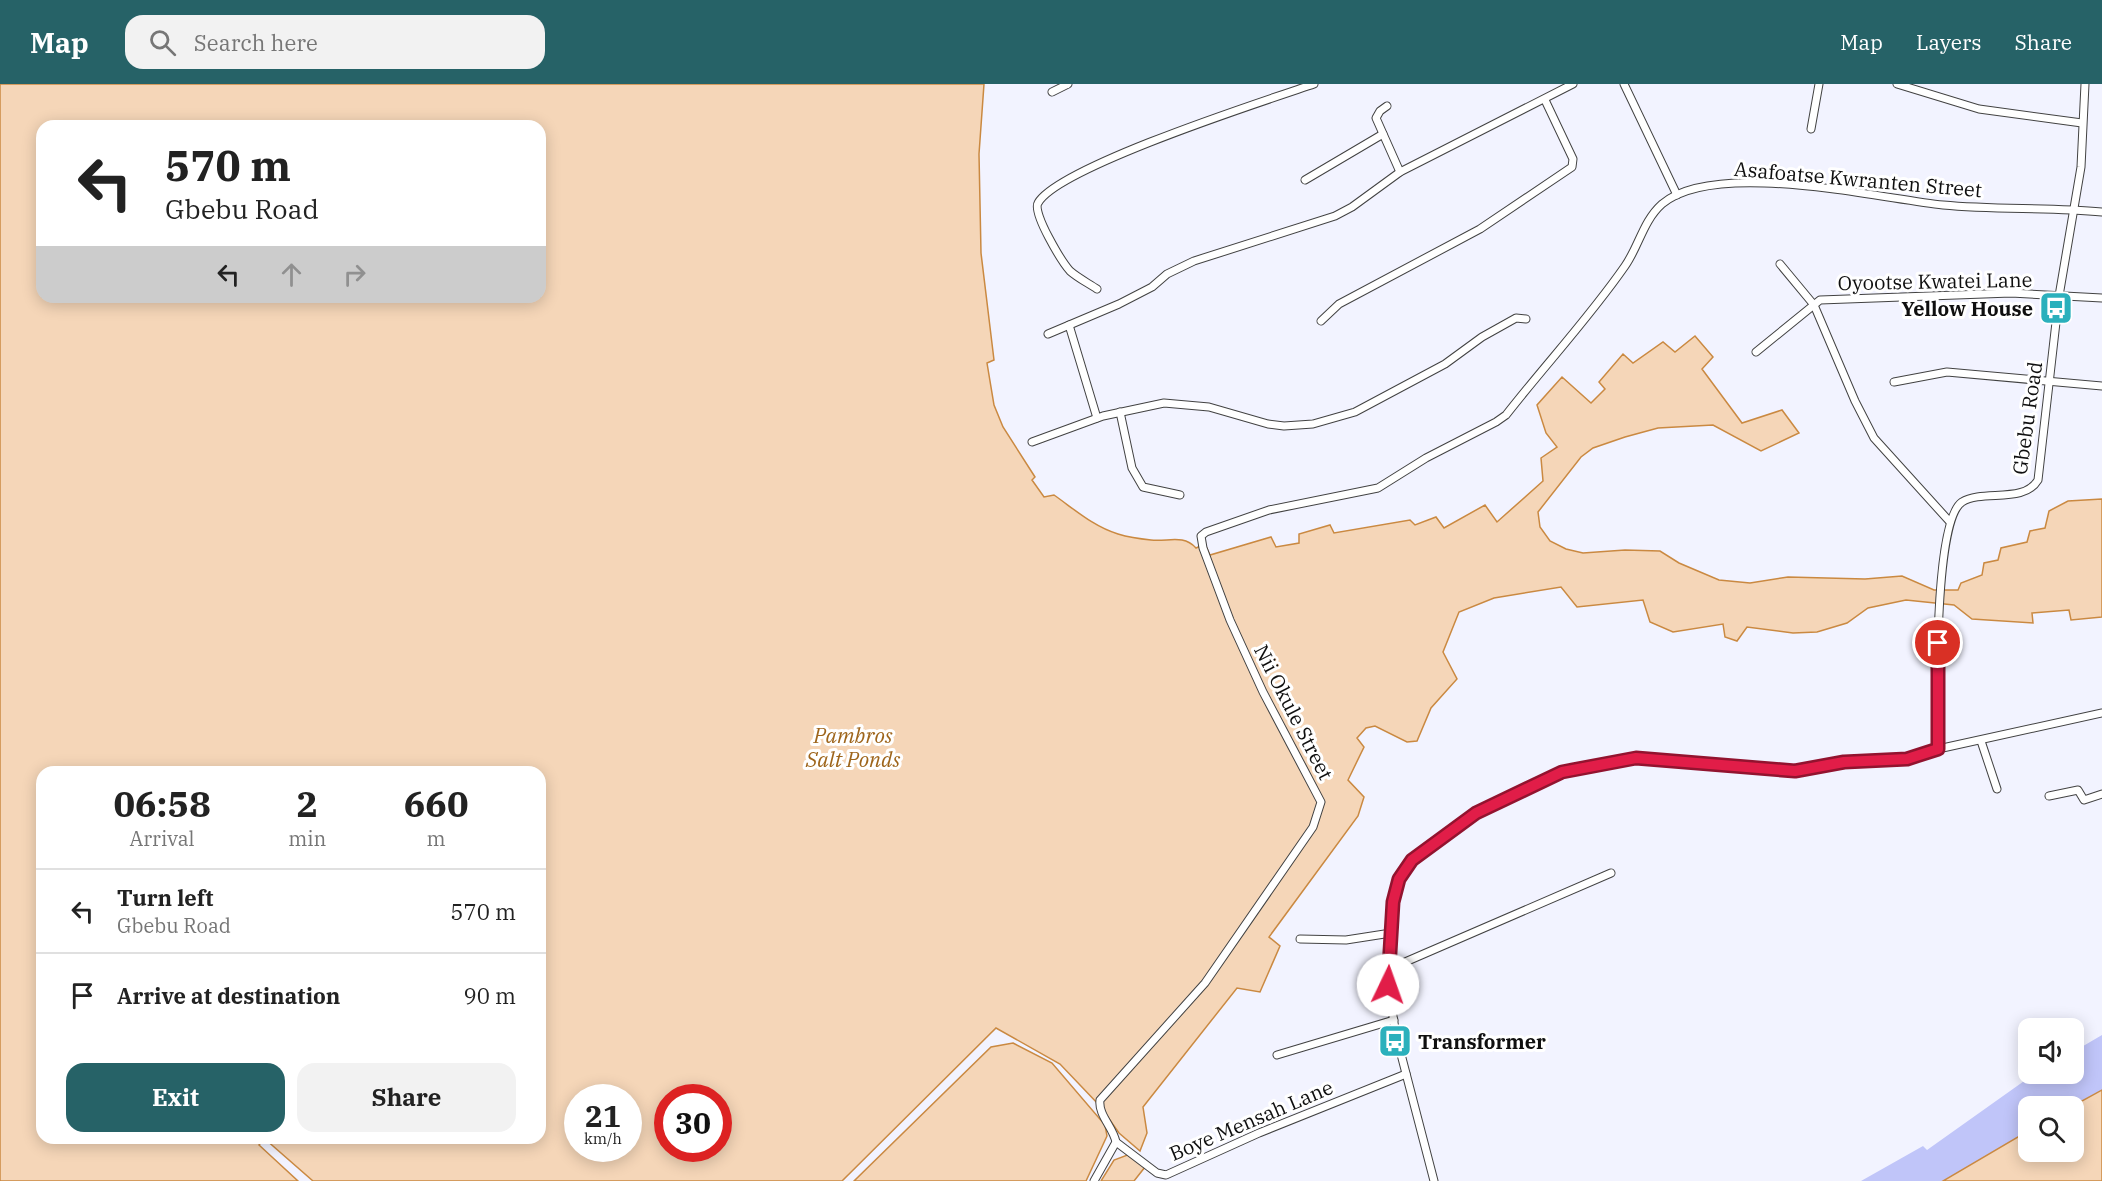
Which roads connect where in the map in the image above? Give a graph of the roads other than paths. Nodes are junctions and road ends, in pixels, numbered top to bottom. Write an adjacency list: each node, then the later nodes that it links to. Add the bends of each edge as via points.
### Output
1 (1068, 84): 8 (street)
2 (1314, 84): 20 (street, via 1191,127 1103,163 1048,192 1037,203 1036,214 1066,266)
3 (1573, 84): 9 (street)
4 (1624, 84): 16 (street)
5 (1819, 84): 12 (street)
6 (1897, 84): 11 (street, via 1979,109)
7 (2085, 84): 11 (street, Gbebu Road)
8 (1052, 92)
9 (1545, 100): 14 (street); 25 (street, via 1573,159 1572,167 1506,213 1339,304)
10 (1387, 106): 13 (street, via 1376,118)
11 (2082, 123): 17 (street, Gbebu Road)
12 (1811, 129)
13 (1383, 134): 14 (street); 15 (street)
14 (1400, 172): 26 (street, via 1335,216 1194,261 1167,274 1152,288)
15 (1305, 180)
16 (1677, 195): 17 (street, Asafoatse Kwranten Street, via 1706,185 1747,183 1944,205); 37 (street, Asafoatse Kwranten Street, via 1650,218 1625,266 1506,415 1378,488 1269,510)
17 (2074, 212): 18 (street, Asafoatse Kwranten Street); 21 (street, Gbebu Road)
18 (2102, 212)
19 (1780, 264): 23 (street)
20 (1097, 289)
21 (2059, 296): 22 (street, Oyootse Kwatei Lane); 23 (street, Oyootse Kwatei Lane, via 1903,296 1820,300); 30 (street, Gbebu Road)
22 (2102, 298)
23 (1814, 305): 28 (street); 36 (street, via 1874,438)
24 (1526, 320): 32 (street, via 1516,318 1445,364 1355,412 1313,423 1268,424 1209,407 1164,403)
25 (1321, 321)
26 (1069, 325): 27 (street); 33 (street)
27 (1048, 334)
28 (1756, 352)
29 (1894, 382): 30 (street, via 1947,372)
30 (2048, 383): 31 (street); 36 (street, Gbebu Road, via 2041,463 2035,485 1964,501)
31 (2102, 386)
32 (1120, 412): 33 (street); 35 (street, via 1132,468 1143,487)
33 (1097, 418): 34 (street)
34 (1032, 442)
35 (1180, 495)
36 (1950, 522): 40 (street, via 1936,679)
37 (1201, 536): 51 (street, Nii Okule Street, via 1230,620 1321,802 1313,827 1205,983 1100,1100 1100,1111)
38 (2102, 713): 39 (street)
39 (1981, 741): 40 (street); 41 (street)
40 (1938, 749): 45 (street, via 1907,759 1844,762 1795,771 1636,758 1562,772 1476,813 1412,860 1399,879)
41 (1997, 789)
42 (2102, 794): 43 (street, via 2084,800 2078,790)
43 (2049, 796)
44 (1611, 873): 47 (street)
45 (1391, 933): 46 (street, via 1346,940); 47 (street)
46 (1300, 939)
47 (1389, 969): 48 (street)
48 (1394, 1020): 49 (street); 50 (street)
49 (1277, 1055)
50 (1406, 1074): 51 (street, Boye Mensah Lane, via 1166,1174 1156,1173); 53 (street)
51 (1116, 1142): 52 (street)
52 (1094, 1181)
53 (1434, 1181)

